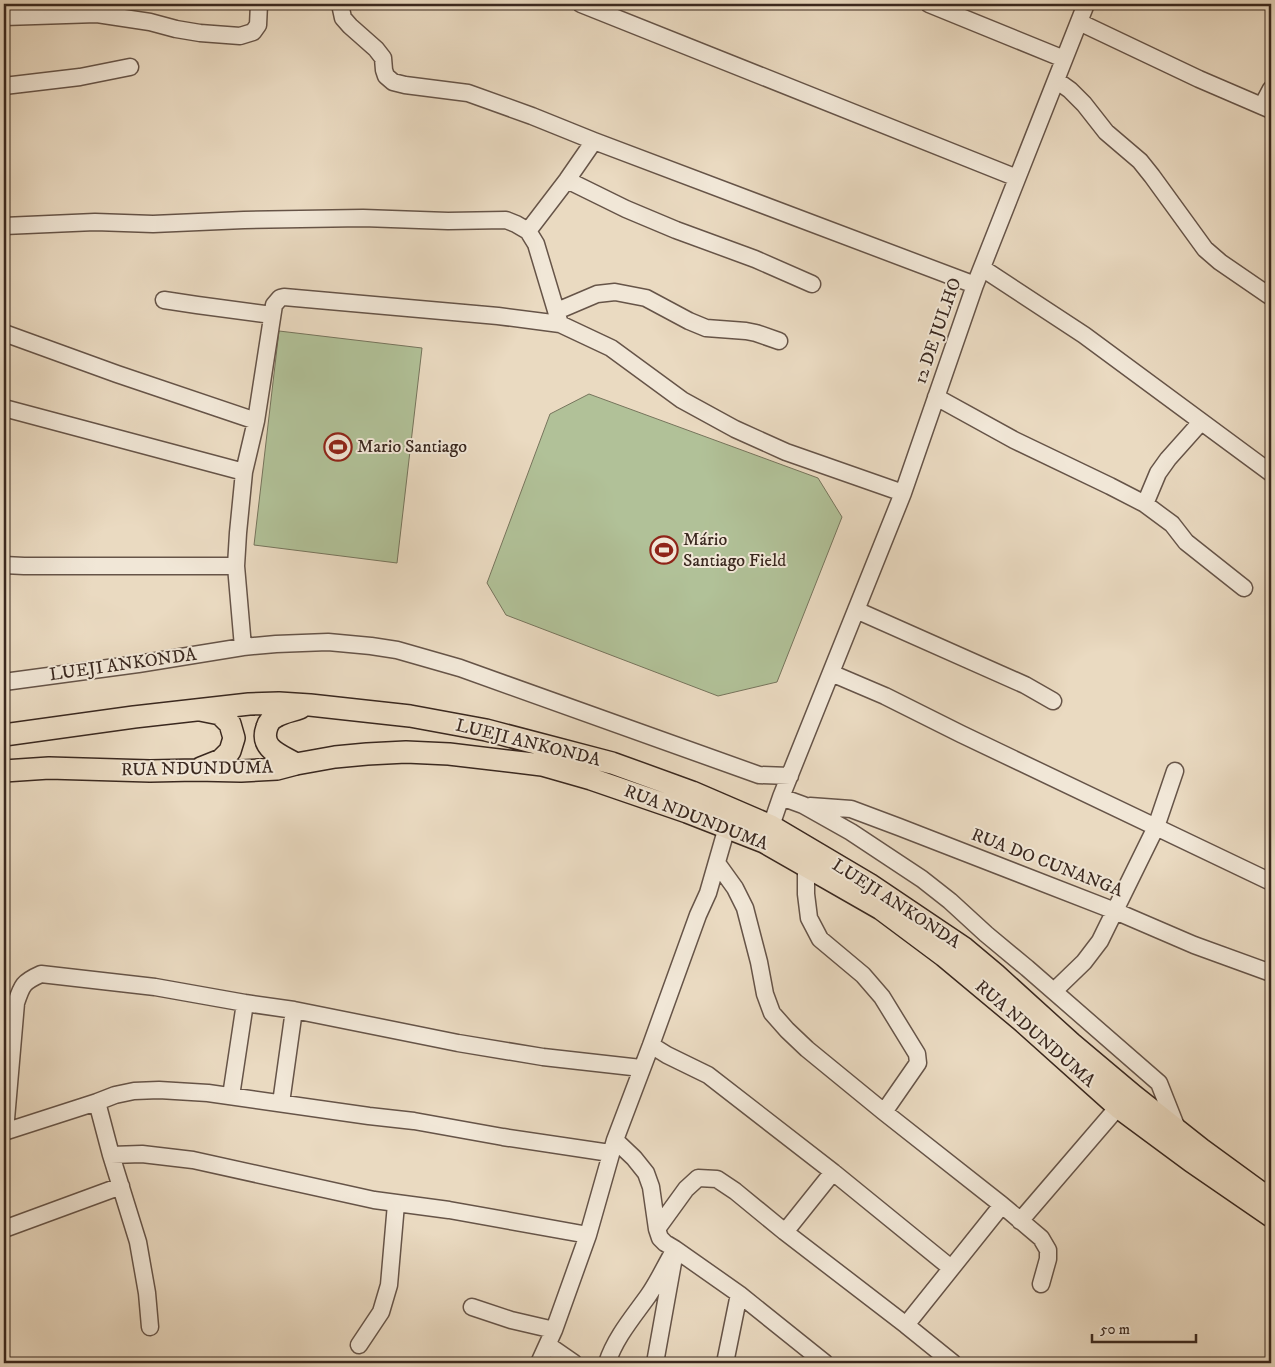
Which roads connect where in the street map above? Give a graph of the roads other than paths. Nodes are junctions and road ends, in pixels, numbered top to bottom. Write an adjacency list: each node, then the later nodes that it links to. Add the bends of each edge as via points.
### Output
1 (259, 4): 6 (street, via 258,25 253,32 240,36 200,33 96,14)
2 (340, 4): 14 (street, via 343,18 376,49 383,58 386,76 393,82 468,93)
3 (581, 4): 15 (street)
4 (929, 4): 8 (street)
5 (1086, 4): 7 (street, 12 DE JULHO)
6 (4, 17)
7 (1080, 22): 8 (street, 12 DE JULHO); 13 (street, via 1199,80)
8 (1064, 59): 10 (street, 12 DE JULHO)
9 (130, 67): 11 (street, via 80,78)
10 (1056, 80): 15 (street, 12 DE JULHO); 22 (street, via 1084,104 1106,132 1140,161 1205,249)
11 (4, 86)
12 (1271, 90): 13 (street)
13 (1267, 108)
14 (594, 141): 16 (street); 21 (street)
15 (1017, 178): 19 (street, 12 DE JULHO)
16 (568, 180): 18 (street); 20 (street, via 626,209)
17 (4, 226): 18 (street, via 363,218 506,220)
18 (528, 231): 25 (street, via 536,244)
19 (982, 268): 21 (street, 12 DE JULHO); 31 (street, via 1084,336)
20 (812, 284)
21 (975, 285): 28 (street, 12 DE JULHO)
22 (1271, 297)
23 (164, 300): 24 (street)
24 (272, 315): 25 (street, via 276,301 284,297 498,316); 30 (street)
25 (558, 318): 27 (street, via 597,294 614,292 646,298 706,328 746,331); 34 (street, via 611,348 682,400 735,429 786,452)
26 (4, 333): 30 (street)
27 (779, 341)
28 (936, 397): 34 (street, 12 DE JULHO); 35 (street, via 1022,444)
29 (4, 408): 32 (street)
30 (256, 421): 32 (street)
31 (1201, 422): 33 (street); 35 (street, via 1158,473)
32 (244, 472): 37 (street)
33 (1271, 472)
34 (903, 493): 39 (street, 12 DE JULHO)
35 (1145, 504): 38 (street)
36 (4, 565): 37 (street)
37 (236, 566): 40 (street)
38 (1244, 588)
39 (856, 610): 41 (street, 12 DE JULHO); 43 (street, via 1017,681)
40 (243, 647): 42 (street, LUEJI ANKONDA); 51 (street, LUEJI ANKONDA, via 328,642 397,650 460,668 759,775)
41 (831, 673): 51 (street, 12 DE JULHO); 56 (street)
42 (4, 682)
43 (1054, 701)
44 (310, 705): 45 (main road, LUEJI ANKONDA, via 249,704); 47 (main road, via 276,716 268,723 264,734 267,745 274,752); 54 (main road, LUEJI ANKONDA, via 410,716 486,730 612,763 692,792)
45 (195, 709): 46 (main road, LUEJI ANKONDA); 48 (main road, via 220,714 230,724 234,738 230,751 221,760)
46 (4, 735)
47 (296, 764): 48 (main road, RUA NDUNDUMA, via 241,772); 55 (main road, RUA NDUNDUMA, via 335,757 406,752 542,765)
48 (196, 770): 49 (main road, RUA NDUNDUMA, via 49,768)
49 (4, 771)
50 (1174, 771): 56 (street)
51 (790, 776): 52 (street, 12 DE JULHO)
52 (781, 797): 53 (street); 54 (street, 12 DE JULHO)
53 (804, 805): 60 (street, RUA DO CUNANGA, via 851,809); 62 (street, LUEJI ANKONDA, via 922,879)
54 (771, 826): 72 (main road, LUEJI ANKONDA, via 869,884 964,948 1071,1043)
55 (726, 827): 57 (street); 58 (main road, RUA NDUNDUMA, via 764,842)
56 (1156, 827): 59 (street); 60 (street)
57 (717, 863): 65 (street); 71 (street, via 745,908 772,1013 807,1049)
58 (806, 866): 70 (main road, RUA NDUNDUMA, via 881,910 944,956); 71 (street, via 808,918 820,939 863,975 882,997 917,1054 918,1063)
59 (1271, 882)
60 (1115, 911): 61 (street, RUA DO CUNANGA); 62 (street, via 1100,941 1084,962)
61 (1271, 973)
62 (1054, 991): 72 (street, LUEJI ANKONDA, via 1159,1083)
63 (245, 1003): 64 (street); 67 (street); 73 (street, via 67,976 40,974 27,980 16,1003)
64 (294, 1010): 66 (street, via 543,1057); 69 (street)
65 (651, 1045): 66 (street); 76 (street, via 708,1076)
66 (641, 1068): 74 (street)
67 (231, 1096): 68 (street, via 134,1091); 69 (street)
68 (97, 1102): 73 (street); 75 (street)
69 (282, 1103): 74 (street)
70 (1118, 1107): 81 (main road, RUA NDUNDUMA); 82 (street)
71 (884, 1112): 80 (street)
72 (1178, 1131): 78 (main road, LUEJI ANKONDA)
73 (4, 1132)
74 (612, 1147): 84 (street, via 634,1158 646,1173); 86 (street)
75 (111, 1155): 77 (street); 79 (street, via 142,1154 193,1160)
76 (832, 1172): 85 (street); 88 (street)
77 (121, 1186): 83 (street); 93 (street, via 138,1242)
78 (1271, 1200)
79 (396, 1204): 86 (street, via 449,1210); 95 (street, via 382,1312)
80 (1002, 1206): 82 (street); 88 (street)
81 (1271, 1216)
82 (1020, 1221): 89 (street, via 1041,1238 1048,1250)
83 (4, 1229)
84 (657, 1229): 85 (street, via 698,1178 717,1179); 87 (street, via 660,1238)
85 (785, 1232): 92 (street)
86 (588, 1235): 94 (street)
87 (675, 1249): 90 (street); 99 (street); 100 (street)
88 (951, 1268): 92 (street)
89 (1041, 1284)
90 (738, 1294): 96 (street); 101 (street)
91 (472, 1307): 94 (street)
92 (906, 1325): 104 (street)
93 (150, 1327)
94 (551, 1338): 97 (street); 98 (street)
95 (359, 1345)
96 (803, 1346): 102 (street); 103 (street)
97 (539, 1363)
98 (574, 1363)
99 (607, 1363)
100 (655, 1363)
101 (725, 1363)
102 (800, 1363)
103 (825, 1363)
104 (953, 1363)

